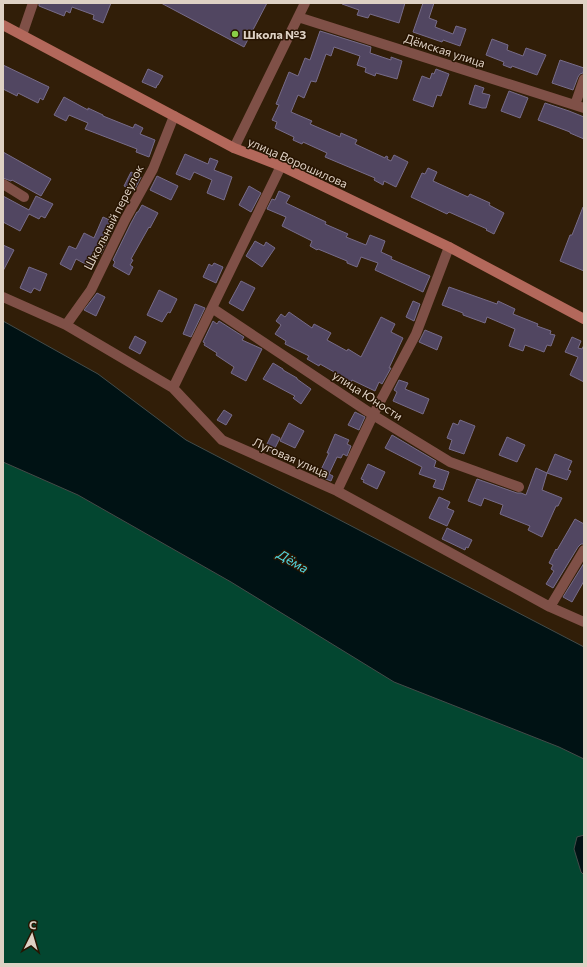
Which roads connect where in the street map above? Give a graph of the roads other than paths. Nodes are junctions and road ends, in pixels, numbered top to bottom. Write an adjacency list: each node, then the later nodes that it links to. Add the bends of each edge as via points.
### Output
1 (33, 3): 5 (street)
2 (305, 3): 3 (street)
3 (298, 17): 7 (street, Дёмская улица); 9 (street)
4 (3, 25): 5 (street, улица Ворошилова)
5 (22, 35): 8 (street, улица Ворошилова)
6 (584, 79): 7 (street)
7 (580, 106)
8 (174, 116): 9 (street, улица Ворошилова); 17 (street, Школьный переулок, via 153,169 91,290)
9 (234, 148): 10 (street, улица Ворошилова)
10 (281, 166): 13 (street, улица Ворошилова); 15 (street)
11 (3, 184): 12 (street)
12 (24, 197)
13 (449, 247): 16 (street, улица Ворошилова); 19 (street, via 416,334)
14 (3, 297): 17 (street, Луговая улица)
15 (212, 308): 18 (street); 19 (street, улица Юности)
16 (584, 319)
17 (66, 325): 18 (street, Луговая улица)
18 (173, 388): 21 (street, Луговая улица, via 222,440)
19 (373, 415): 20 (street, улица Юности, via 450,462); 21 (street)
20 (518, 487)
21 (337, 491): 23 (street, Луговая улица)
22 (584, 550): 23 (street)
23 (550, 607): 24 (street, Луговая улица)
24 (584, 622)

